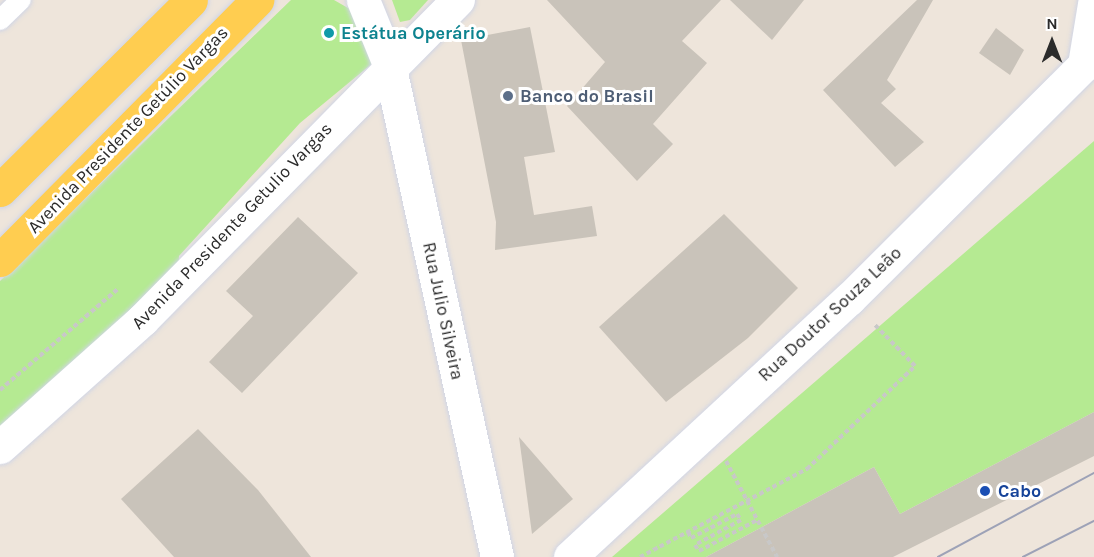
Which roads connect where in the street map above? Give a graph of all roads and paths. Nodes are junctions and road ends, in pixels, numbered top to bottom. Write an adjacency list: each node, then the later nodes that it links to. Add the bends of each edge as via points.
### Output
1 (21, 0): 7 (lane)
2 (191, 0): 10 (main road)
3 (257, 0): 11 (main road, Avenida Presidente Getúlio Vargas)
4 (363, 0): 9 (street, Rua Julio Silveira)
5 (458, 0): 9 (street, Avenida Presidente Getulio Vargas)
6 (1094, 4): 8 (street)
7 (0, 20)
8 (1089, 60): 12 (street, Rua Doutor Souza Leão)
9 (389, 64): 14 (street, Avenida Presidente Getulio Vargas, via 142,320); 18 (street, Rua Julio Silveira)
10 (0, 190)
11 (0, 260)
12 (849, 299): 13 (street, Rua Doutor Souza Leão); 15 (path, via 915,366 807,469)
13 (708, 428): 15 (path); 19 (street, Rua Doutor Souza Leão)
14 (0, 447)
15 (747, 501): 16 (path); 17 (path)
16 (757, 520): 17 (path, via 699,552 695,545 741,520 737,514 691,538); 21 (path)
17 (688, 532): 20 (path)
18 (497, 557)
19 (570, 557)
20 (640, 557)
21 (777, 557)

